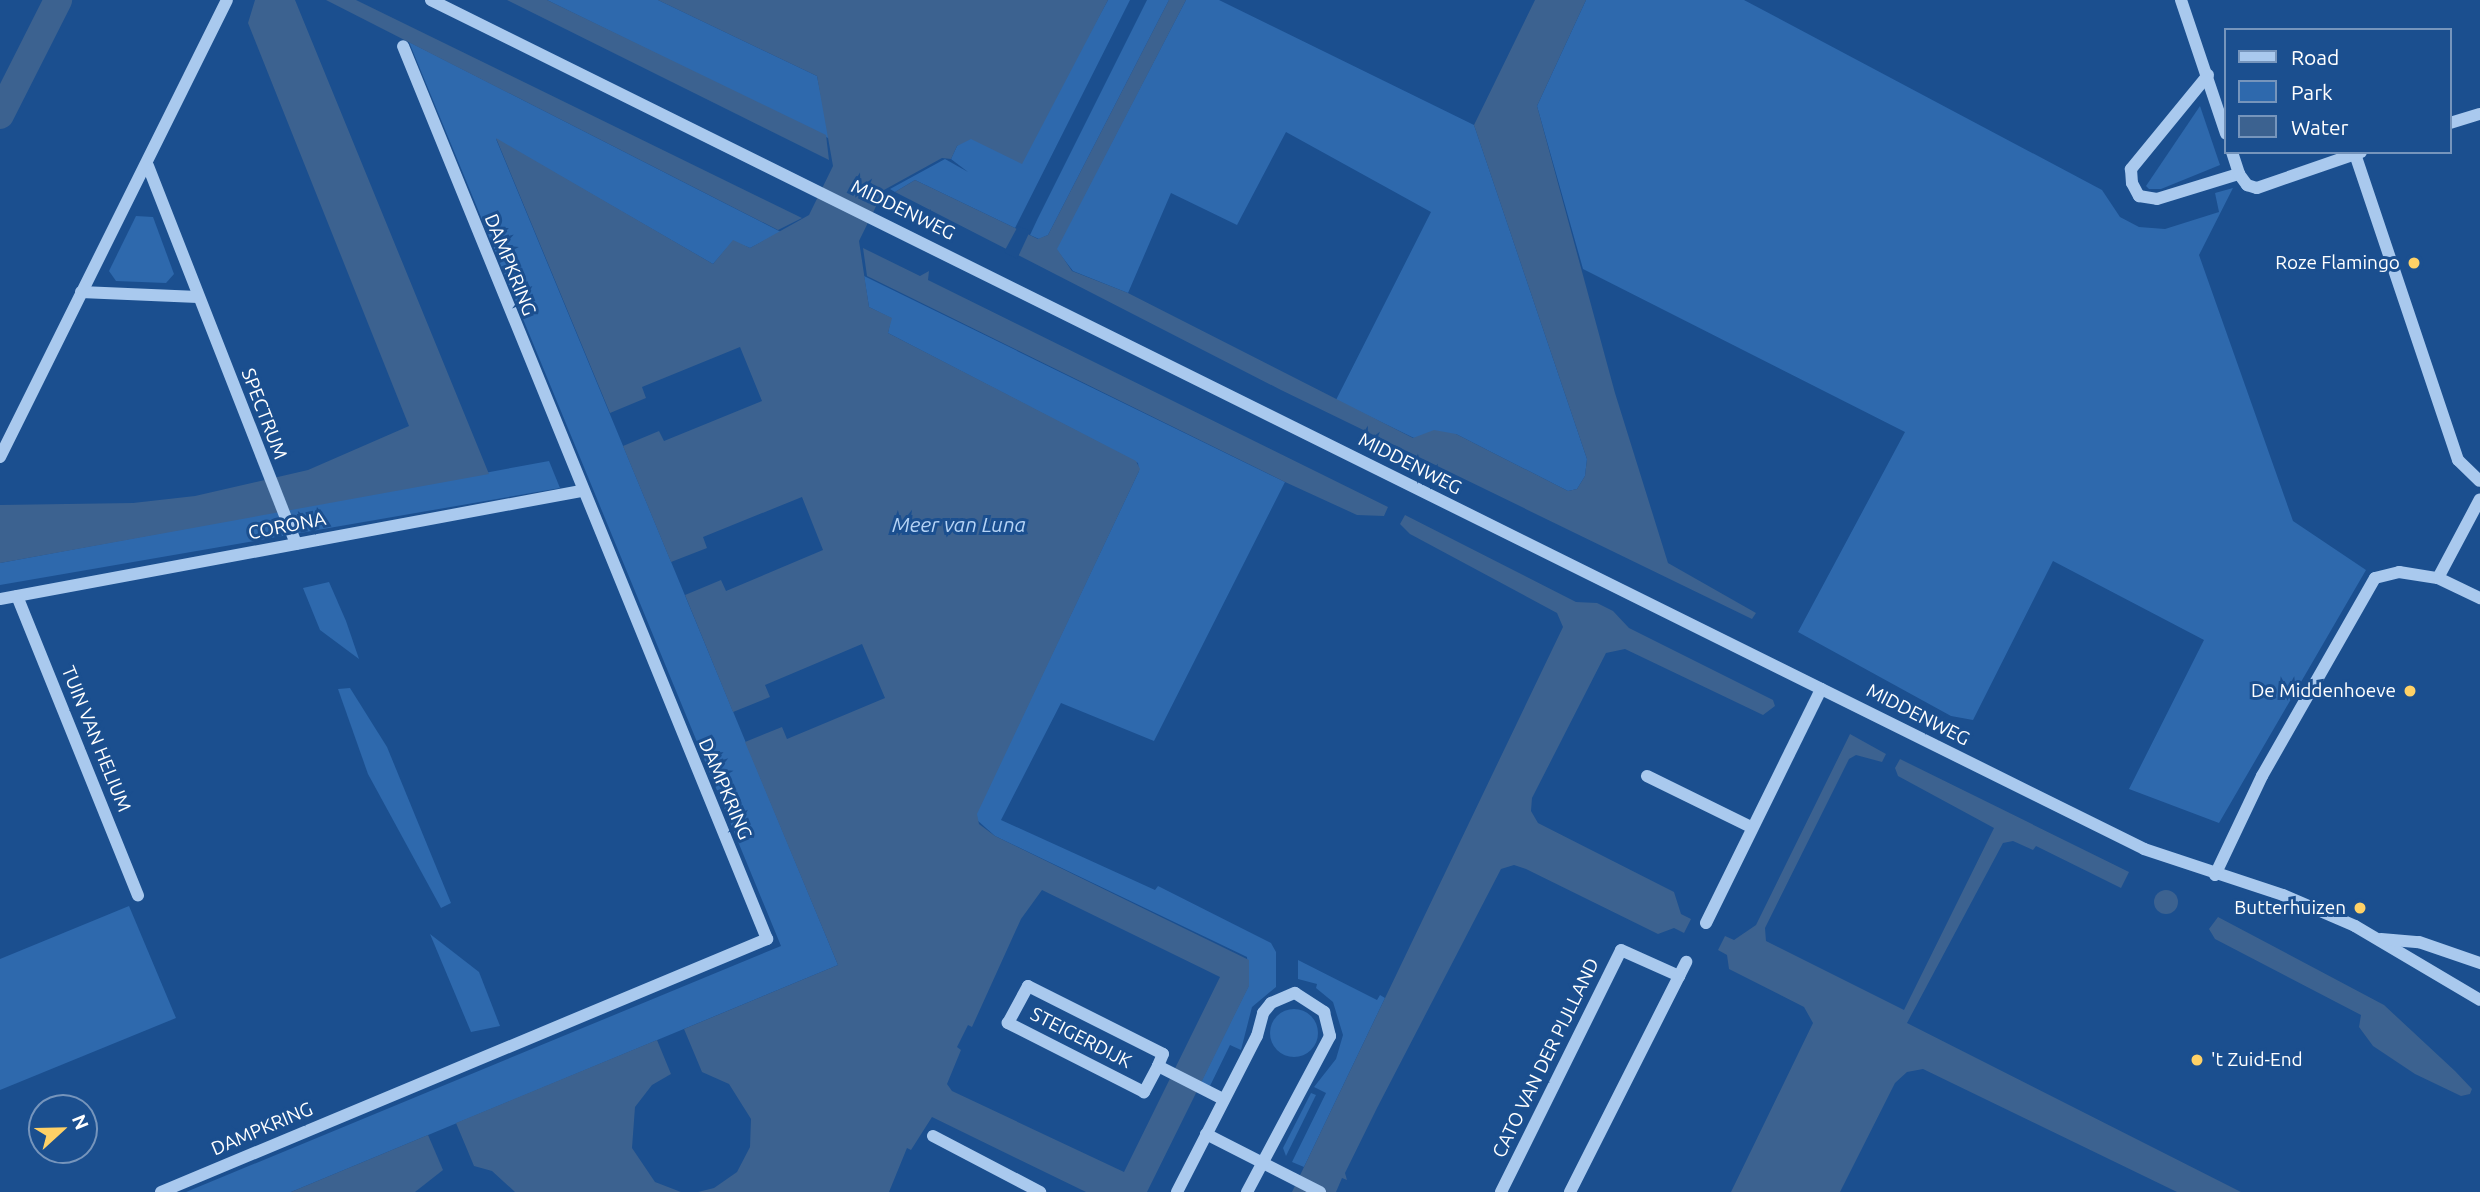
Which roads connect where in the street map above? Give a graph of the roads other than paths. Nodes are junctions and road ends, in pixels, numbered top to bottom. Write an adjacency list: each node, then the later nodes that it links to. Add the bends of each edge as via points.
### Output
1 (227, 0): 12 (street)
2 (431, 0): 25 (street, MIDDENWEG)
3 (2181, 0): 5 (street)
4 (402, 46): 18 (street, DAMPKRING)
5 (2208, 75): 8 (street); 13 (street, via 2131,169 2132,183 2139,196 2157,199)
6 (2480, 114): 7 (street)
7 (2452, 122)
8 (2224, 127)
9 (2233, 154): 13 (street)
10 (2355, 154): 13 (street, via 2258,188 2247,185)
11 (2358, 154): 17 (street, via 2458,460)
12 (148, 166): 14 (street); 15 (street, SPECTRUM)
13 (2239, 174)
14 (80, 292): 15 (street); 16 (street)
15 (198, 297): 20 (street, SPECTRUM)
16 (0, 457)
17 (2480, 481)
18 (581, 491): 20 (street, CORONA); 41 (street, DAMPKRING, via 766,939)
19 (2480, 499): 21 (street)
20 (296, 544): 22 (street, CORONA)
21 (2438, 578): 23 (street); 28 (street, via 2399,572 2375,578 2262,776)
22 (17, 596): 24 (street, CORONA); 29 (street, TUIN VAN HELIUM)
23 (2480, 598)
24 (0, 599)
25 (1821, 689): 27 (street); 28 (street, MIDDENWEG, via 2144,849)
26 (1647, 776): 27 (street)
27 (1751, 827): 30 (street)
28 (2215, 875): 31 (street, MIDDENWEG, via 2283,895)
29 (138, 896)
30 (1706, 923)
31 (2381, 939): 33 (street, MIDDENWEG, via 2419,942); 35 (street, MIDDENWEG)
32 (1686, 962): 34 (street)
33 (2480, 963)
34 (1679, 976): 46 (street, CATO VAN DER PIJLLAND, via 1621,950); 47 (street)
35 (2480, 1000)
36 (1158, 1066): 36 (street, STEIGERDIJK, via 1144,1092 1009,1023 1028,986 1163,1054); 37 (street, STEIGERDIJK)
37 (1223, 1099): 38 (street); 40 (street, via 1270,1003 1295,993 1316,1003 1329,1023 1327,1047)
38 (1206, 1134): 40 (street); 43 (street)
39 (933, 1136): 42 (street)
40 (1262, 1162): 44 (street); 45 (street)
41 (161, 1192)
42 (1040, 1192)
43 (1177, 1192)
44 (1247, 1192)
45 (1320, 1192)
46 (1501, 1192)
47 (1570, 1192)

